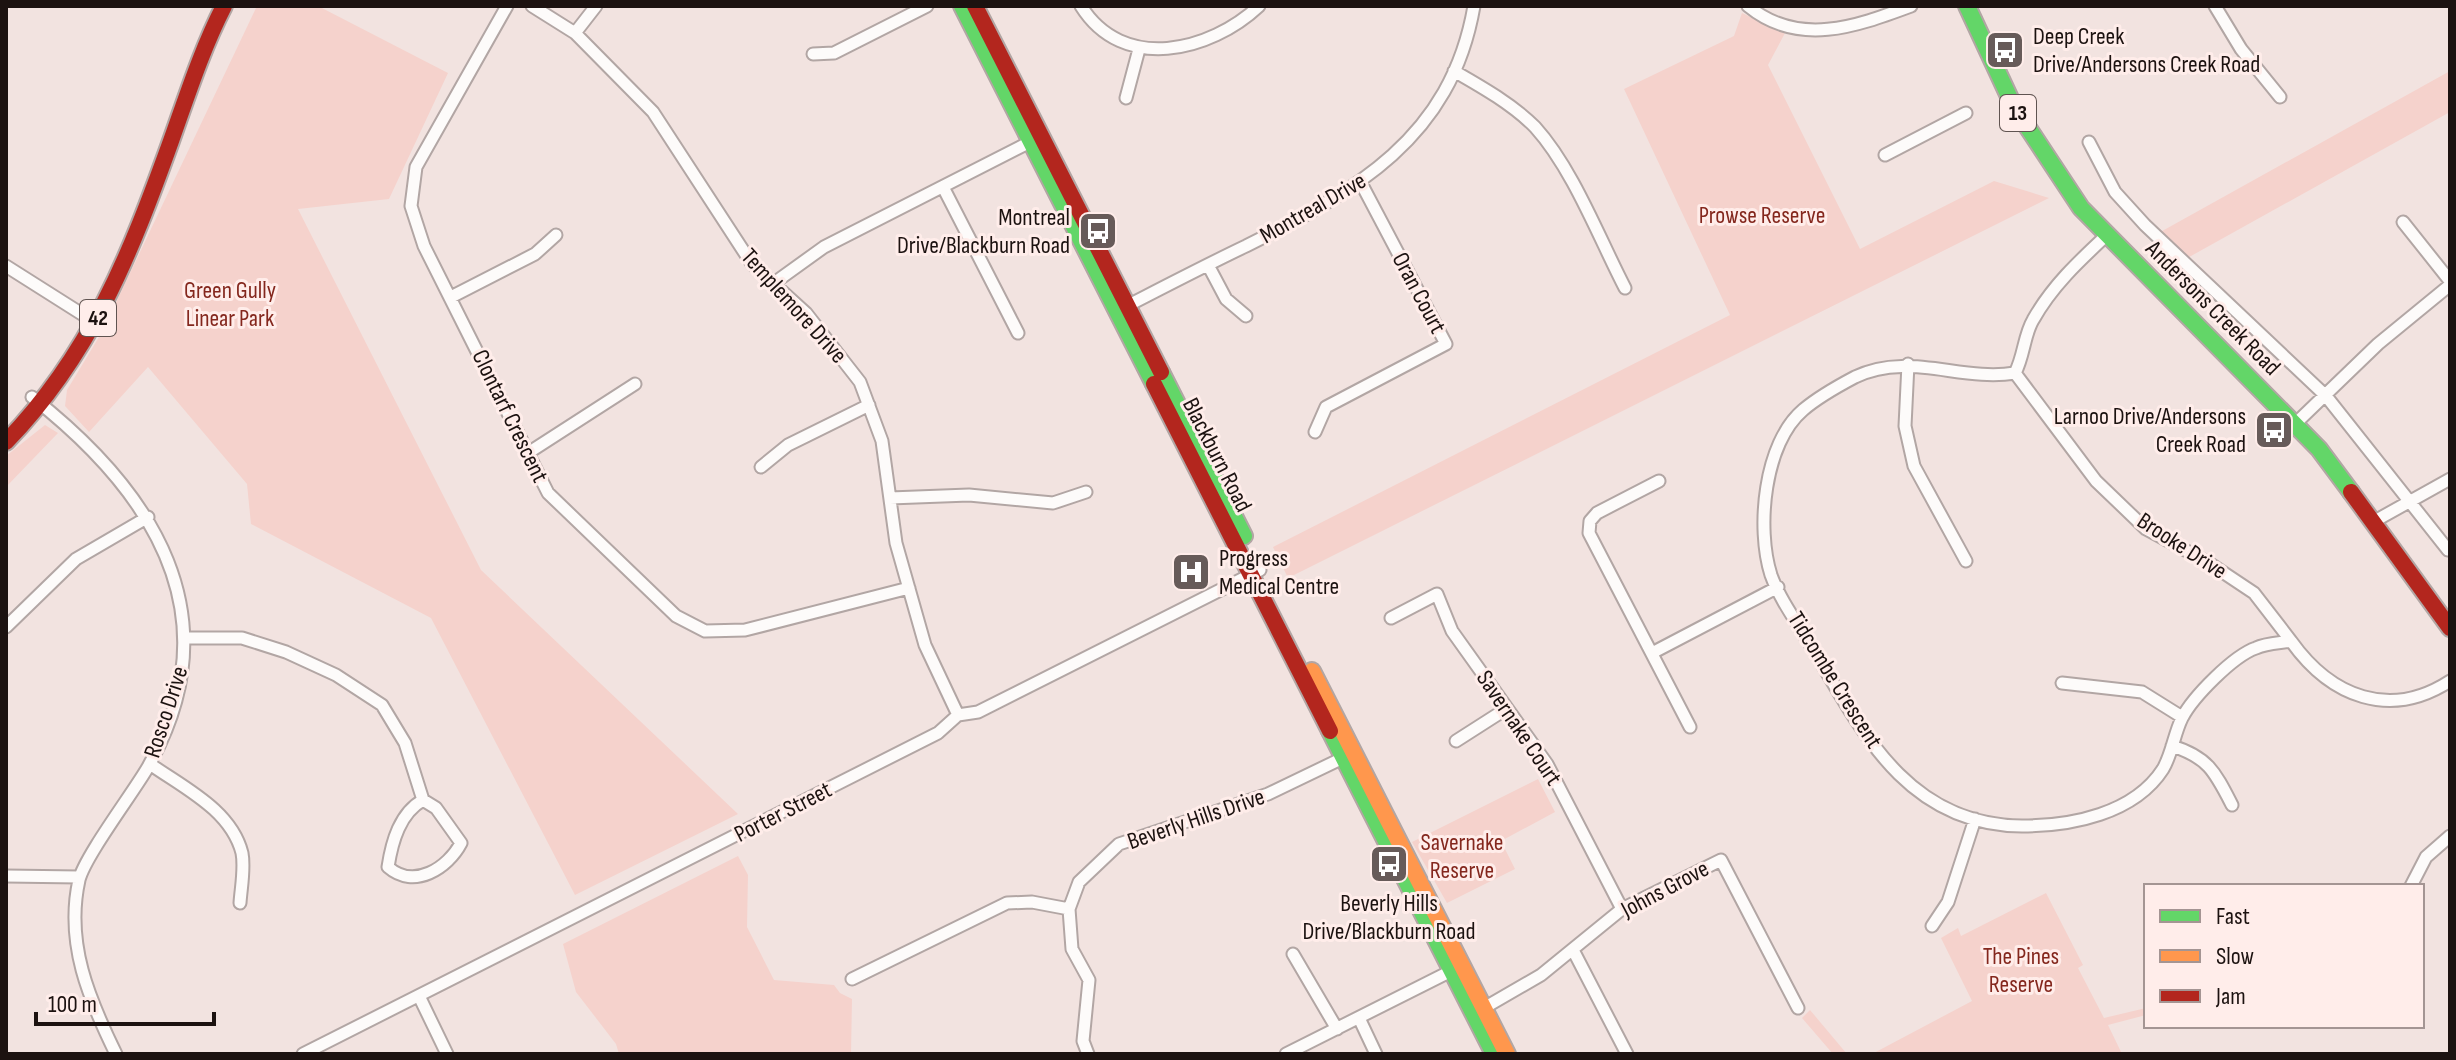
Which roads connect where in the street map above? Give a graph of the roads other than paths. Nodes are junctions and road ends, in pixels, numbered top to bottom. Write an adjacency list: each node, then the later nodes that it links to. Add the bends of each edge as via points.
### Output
1 (224, 6): 20 (main road, 42, via 198,58)
2 (236, 6): 20 (main road, 42)
3 (507, 6): 37 (street, Clontarf Crescent, via 416,167 412,184 416,225)
4 (532, 6): 16 (street, Templemore Drive)
5 (596, 6): 16 (street)
6 (927, 6): 18 (street, via 834,53)
7 (962, 6): 24 (main road, Blackburn Road)
8 (975, 6): 24 (main road, Blackburn Road)
9 (1081, 6): 17 (street, via 1099,27)
10 (1259, 6): 17 (street, via 1210,40)
11 (1474, 6): 19 (street, Montreal Drive)
12 (1748, 6): 13 (street, via 1779,23 1808,30 1847,30)
13 (1911, 6)
14 (2215, 6): 21 (street)
15 (1971, 7): 31 (main road, Andersons Creek Road / 13, via 2013,105 2081,208)
16 (575, 33): 34 (street, Templemore Drive, via 653,112 752,264)
17 (1139, 49): 22 (street)
18 (813, 54)
19 (1454, 71): 27 (street, Montreal Drive, via 1398,152); 36 (street, via 1497,96 1535,128 1559,162)
20 (187, 96): 40 (main road, 42, via 142,223)
21 (2280, 97)
22 (1126, 98)
23 (1966, 113): 26 (street)
24 (1035, 139): 28 (street); 38 (main road, Blackburn Road)
25 (2089, 142): 45 (street, via 2115,192 2145,225)
26 (1885, 155)
27 (1361, 183): 32 (street, Montreal Drive); 50 (street, Oran Court, via 1446,344 1326,407)
28 (943, 187): 34 (street, via 824,247); 41 (street)
29 (2403, 222): 35 (street)
30 (556, 235): 37 (street, via 535,254)
31 (2107, 235): 43 (street, via 2064,275 2031,323); 48 (main road, Andersons Creek Road / 13)
32 (1208, 265): 38 (street, Montreal Drive); 39 (street, via 1226,299)
33 (6, 266): 40 (street)
34 (774, 283): 47 (street, Templemore Drive, via 806,313 860,382)
35 (2450, 283): 45 (street)
36 (1625, 288)
37 (451, 297): 52 (street, Clontarf Crescent)
38 (1122, 308): 63 (main road, Blackburn Road)
39 (1246, 316)
40 (90, 320): 46 (main road, 42)
41 (1018, 333)
42 (1908, 364): 43 (street, Tidcombe Crescent, via 1995,376); 62 (street, via 1905,426 1914,466); 64 (street, Tidcombe Crescent, via 1857,376 1802,411 1773,457 1762,514 1771,575)
43 (2015, 373): 70 (street, Brooke Drive, via 2096,481 2146,529 2254,593)
44 (635, 384): 52 (street)
45 (2326, 396): 48 (street); 58 (street)
46 (37, 401): 49 (main road, 42); 51 (main road, 42); 59 (street, Rosco Drive, via 103,458)
47 (869, 405): 53 (street, via 788,445); 57 (street, Templemore Drive, via 882,441)
48 (2295, 424): 60 (main road, Andersons Creek Road / 13)
49 (6, 425)
50 (1315, 432)
51 (6, 442)
52 (528, 453): 65 (street, Clontarf Crescent, via 548,493 588,535 676,616 705,631 745,630)
53 (761, 467)
54 (2450, 479): 58 (street)
55 (1659, 481): 71 (street, via 1597,513 1589,533)
56 (1086, 492): 57 (street, via 1053,503 969,495)
57 (890, 498): 65 (street, Templemore Drive)
58 (2410, 501): 60 (street); 61 (street)
59 (148, 517): 67 (street, via 76,559); 69 (street, Rosco Drive, via 178,588)
60 (2373, 522): 68 (main road, Andersons Creek Road / 13)
61 (2448, 550)
62 (1966, 561)
63 (1255, 572): 75 (street, Porter Street, via 978,712); 80 (main road, Blackburn Road)
64 (1778, 587): 71 (street); 84 (street, Tidcombe Crescent, via 1860,730 1902,781 1958,816)
65 (909, 588): 75 (street, Templemore Drive, via 925,645)
66 (1391, 618): 74 (street, Savernake Court, via 1437,594 1452,631)
67 (6, 627)
68 (2450, 628)
69 (186, 638): 81 (street, Rosco Drive, via 182,674); 82 (street, via 242,638 286,652 336,675 382,705 405,743)
70 (2291, 641): 72 (street, via 2307,663 2337,686 2377,701 2407,701); 76 (street, Tidcombe Crescent, via 2255,648 2210,682)
71 (1652, 653): 77 (street)
72 (2450, 681)
73 (2062, 683): 76 (street, via 2142,692)
74 (1506, 709): 78 (street); 91 (street, Savernake Court, via 1547,764)
75 (958, 715): 97 (street, Porter Street, via 938,733)
76 (2182, 717): 79 (street, Tidcombe Crescent)
77 (1690, 727)
78 (1456, 741)
79 (2172, 746): 83 (street, via 2195,753 2216,774); 84 (street, Tidcombe Crescent, via 2162,770 2125,805 2084,820 2021,826)
80 (1348, 755): 90 (street, Beverly Hills Drive, via 1268,794 1119,844 1079,882); 95 (main road, Blackburn Road)
81 (150, 764): 87 (street, Rosco Drive); 89 (street, via 231,827 242,855)
82 (423, 800): 82 (street, via 436,808 461,843 451,861 414,879 388,867 407,809)
83 (2232, 805)
84 (1975, 819): 92 (street, via 1948,902)
85 (2450, 836): 88 (street, via 2426,857)
86 (6, 876): 87 (street)
87 (79, 877): 102 (street, Rosco Drive, via 74,926 79,969)
88 (2412, 884)
89 (240, 903)
90 (1069, 909): 96 (street, via 1007,903); 105 (street, via 1072,949 1089,980 1083,1041)
91 (1622, 909): 93 (street, Johns Grove); 98 (street, Johns Grove, via 1721,860)
92 (1932, 926)
93 (1573, 950): 99 (street, Johns Grove); 110 (street)
94 (1293, 954): 101 (street)
95 (1456, 968): 99 (main road, Blackburn Road); 100 (street)
96 (852, 979)
97 (419, 996): 103 (street, Porter Street); 104 (street)
98 (1798, 1008)
99 (1478, 1011): 108 (main road, Blackburn Road); 109 (main road, Blackburn Road)
100 (1359, 1018): 101 (street); 107 (street)
101 (1337, 1029): 106 (street)
102 (116, 1054)
103 (303, 1054)
104 (447, 1054)
105 (1088, 1054)
106 (1286, 1054)
107 (1376, 1054)
108 (1494, 1054)
109 (1507, 1054)
110 (1627, 1054)

